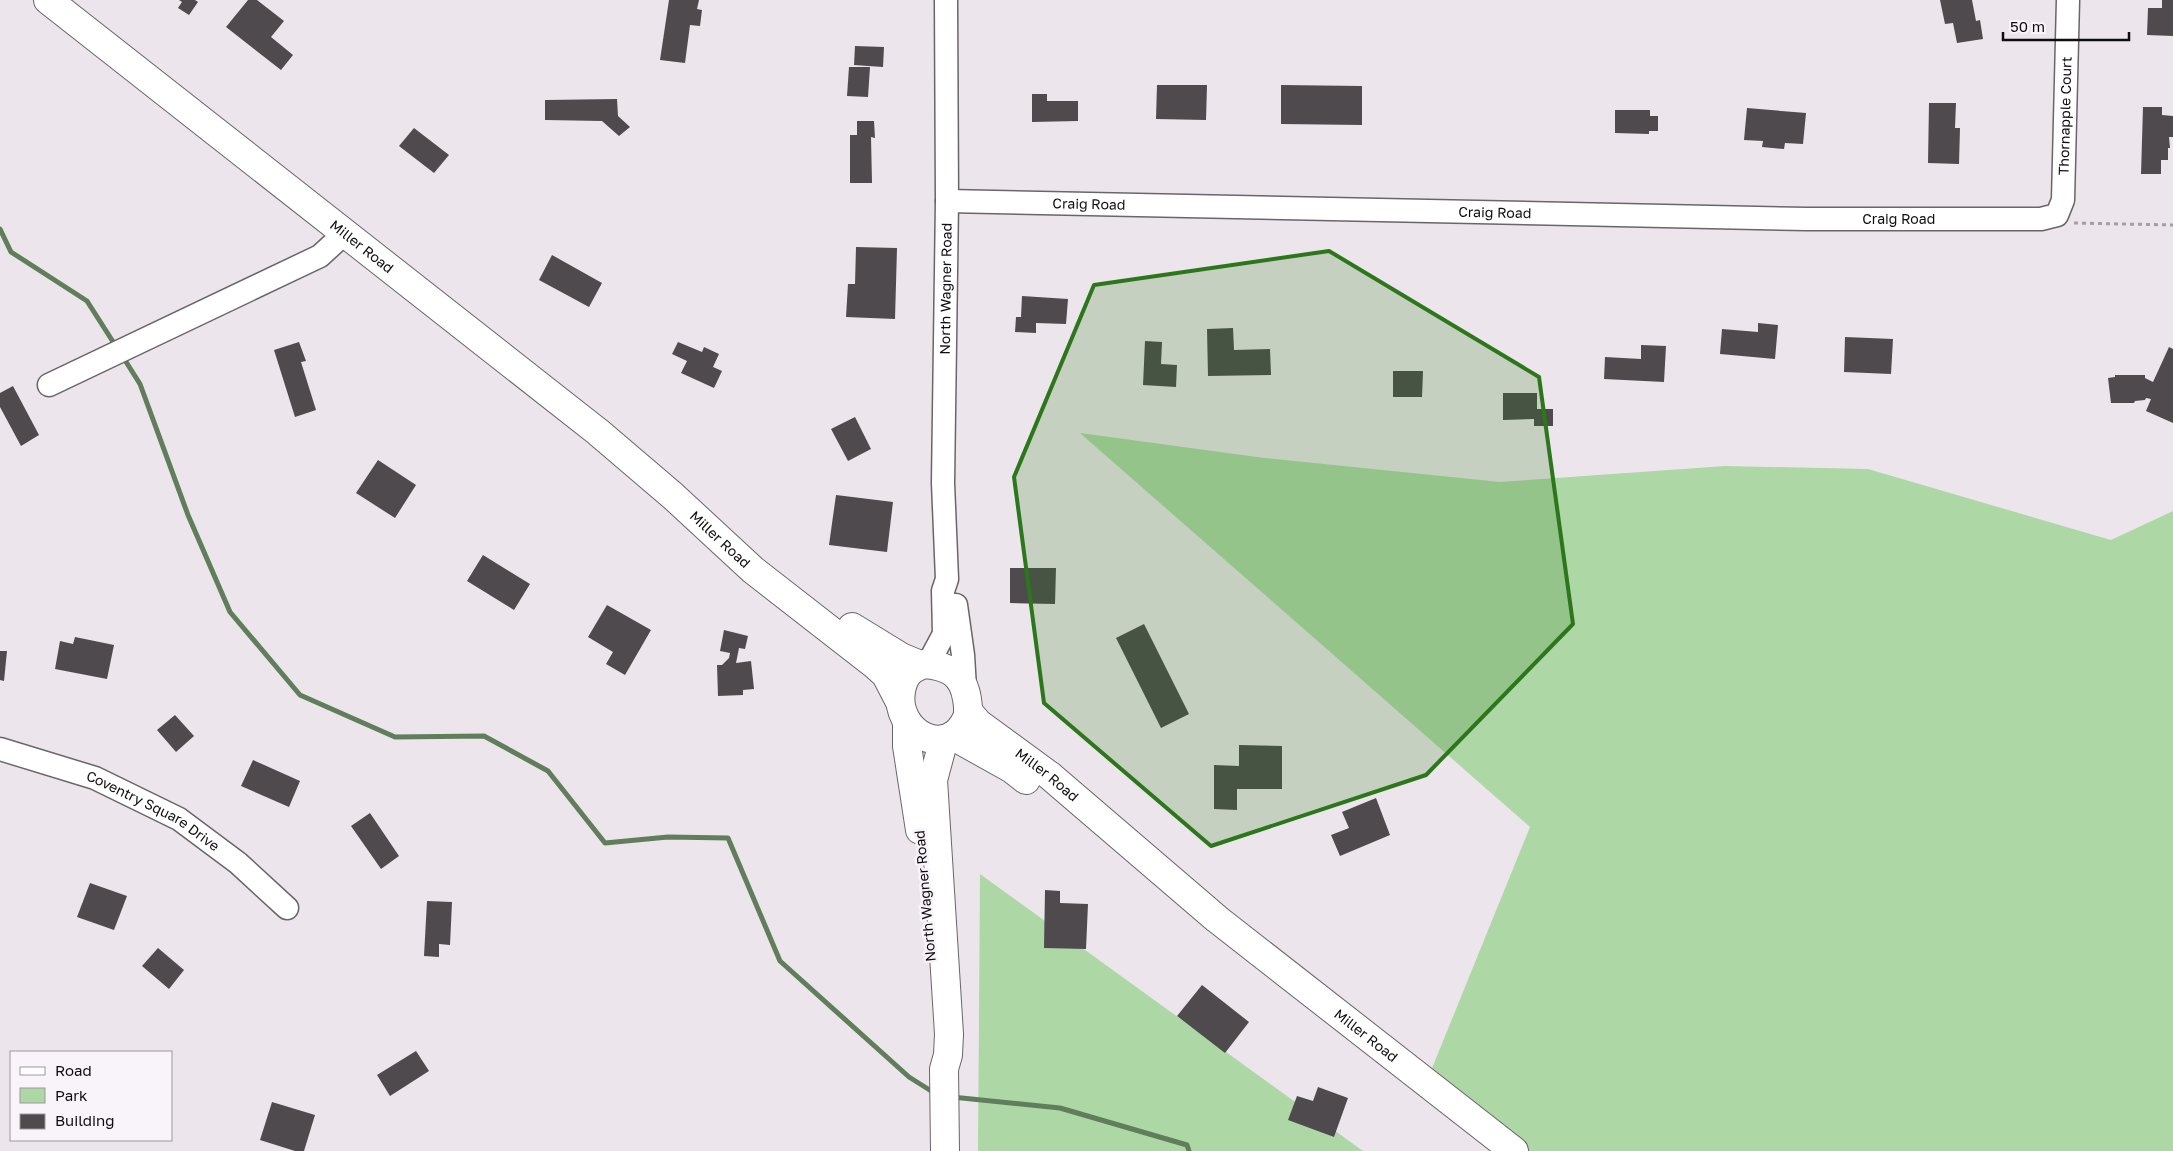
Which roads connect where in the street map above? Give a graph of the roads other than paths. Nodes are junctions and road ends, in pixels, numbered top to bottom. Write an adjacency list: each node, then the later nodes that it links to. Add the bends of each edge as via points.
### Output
1 (48, 0): 6 (main road, Miller Road)
2 (946, 0): 4 (street, North Wagner Road)
3 (2068, 0): 5 (street, Thornapple Court, via 2063,200)
4 (947, 202): 5 (street, Craig Road, via 1807,219); 9 (street, North Wagner Road, via 943,483)
5 (2049, 217)
6 (345, 233): 7 (street, via 320,256); 8 (main road, Miller Road, via 598,432)
7 (49, 385)
8 (673, 496): 10 (main road, Miller Road, via 716,524 861,634 901,657); 12 (main road, Miller Road, via 753,570 886,676)
9 (947, 579): 10 (street, North Wagner Road, via 943,591 944,634); 11 (street, North Wagner Road, via 953,587)
10 (924, 664): 11 (main road, via 940,665 958,676); 12 (main road, via 906,674)
11 (966, 700): 13 (main road, via 968,716 962,728); 16 (main road, Miller Road, via 978,723 1049,775)
12 (903, 712): 13 (main road, via 919,734 934,739); 17 (main road, North Wagner Road, via 922,845 938,1052)
13 (949, 738): 16 (main road, Miller Road, via 1012,769 1193,907); 17 (main road, North Wagner Road, via 933,780 949,1034)
14 (0, 749): 15 (street, Coventry Square Drive, via 95,778 179,819 238,863)
15 (287, 908)
16 (1217, 919): 19 (main road, Miller Road)
17 (944, 1087): 18 (main road, North Wagner Road)
18 (945, 1151)
19 (1514, 1151)

